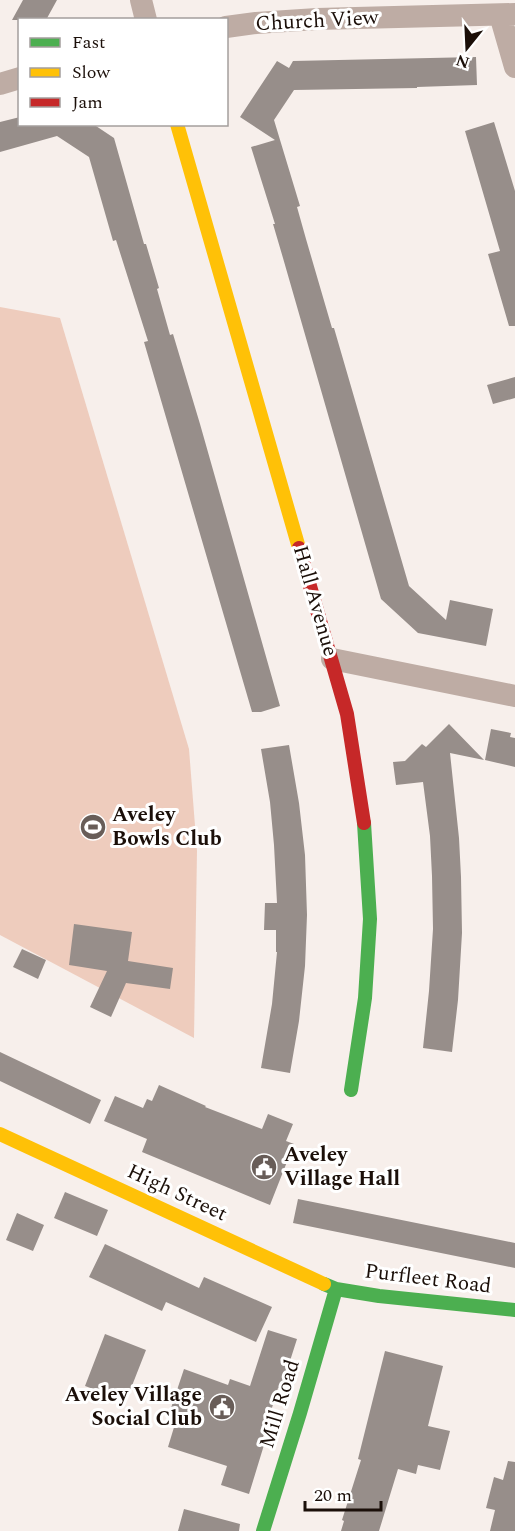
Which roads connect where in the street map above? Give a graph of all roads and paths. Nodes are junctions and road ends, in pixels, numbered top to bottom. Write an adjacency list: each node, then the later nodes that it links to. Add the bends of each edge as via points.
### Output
1 (141, 0): 3 (street)
2 (508, 15): 4 (street, Church View, via 317,19); 5 (street)
3 (146, 18)
4 (228, 27)
5 (515, 67)
6 (18, 79): 7 (street)
7 (0, 84)
8 (178, 126): 9 (street, Hall Avenue)
9 (332, 659): 10 (street); 11 (street, Hall Avenue, via 347,714 364,816 370,919 365,998)
10 (515, 696)
11 (351, 1089)
12 (0, 1134): 13 (street, High Street)
13 (336, 1288): 14 (street, Purfleet Road); 15 (street, Mill Road)
14 (515, 1310)
15 (263, 1531)

